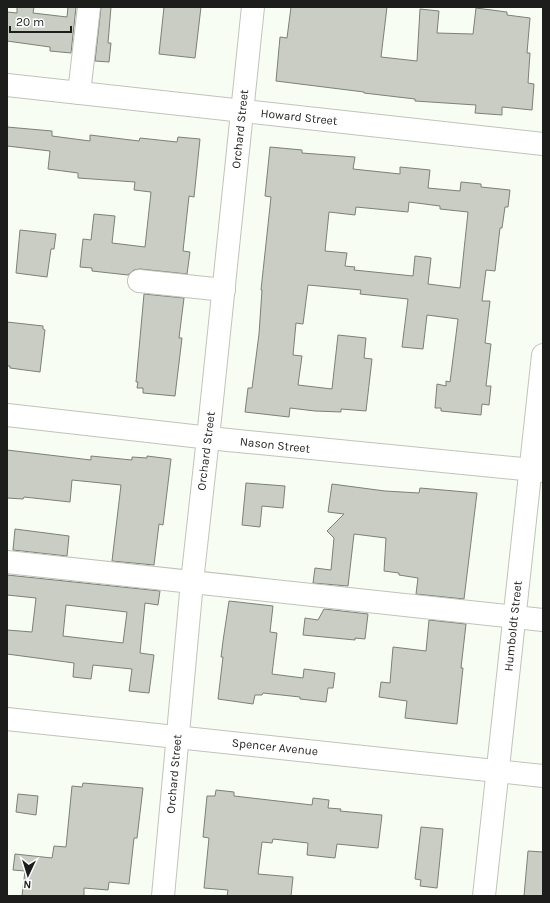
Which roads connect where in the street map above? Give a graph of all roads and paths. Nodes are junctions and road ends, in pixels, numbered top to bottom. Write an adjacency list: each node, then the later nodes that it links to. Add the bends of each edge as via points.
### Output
1 (89, 7): 4 (street)
2 (253, 7): 5 (street, Orchard Street)
3 (7, 85): 4 (street, Howard Street)
4 (79, 93): 5 (street, Howard Street)
5 (243, 110): 6 (street, Howard Street); 8 (street, Orchard Street)
6 (543, 144)
7 (139, 281): 8 (street)
8 (224, 290): 11 (street, Orchard Street)
9 (543, 356): 12 (street, Humboldt Street)
10 (7, 415): 11 (street, Nason Street)
11 (208, 438): 12 (street, Nason Street); 14 (street, Orchard Street)
12 (537, 470): 15 (street, Humboldt Street)
13 (7, 562): 14 (street)
14 (192, 582): 15 (street); 18 (street, Orchard Street)
15 (514, 617): 16 (street); 19 (street, Humboldt Street)
16 (543, 620)
17 (7, 719): 18 (street, Spencer Avenue)
18 (178, 737): 19 (street, Spencer Avenue); 21 (street, Orchard Street)
19 (496, 771): 20 (street, Spencer Avenue); 22 (street, Humboldt Street)
20 (543, 776)
21 (163, 896)
22 (484, 896)

